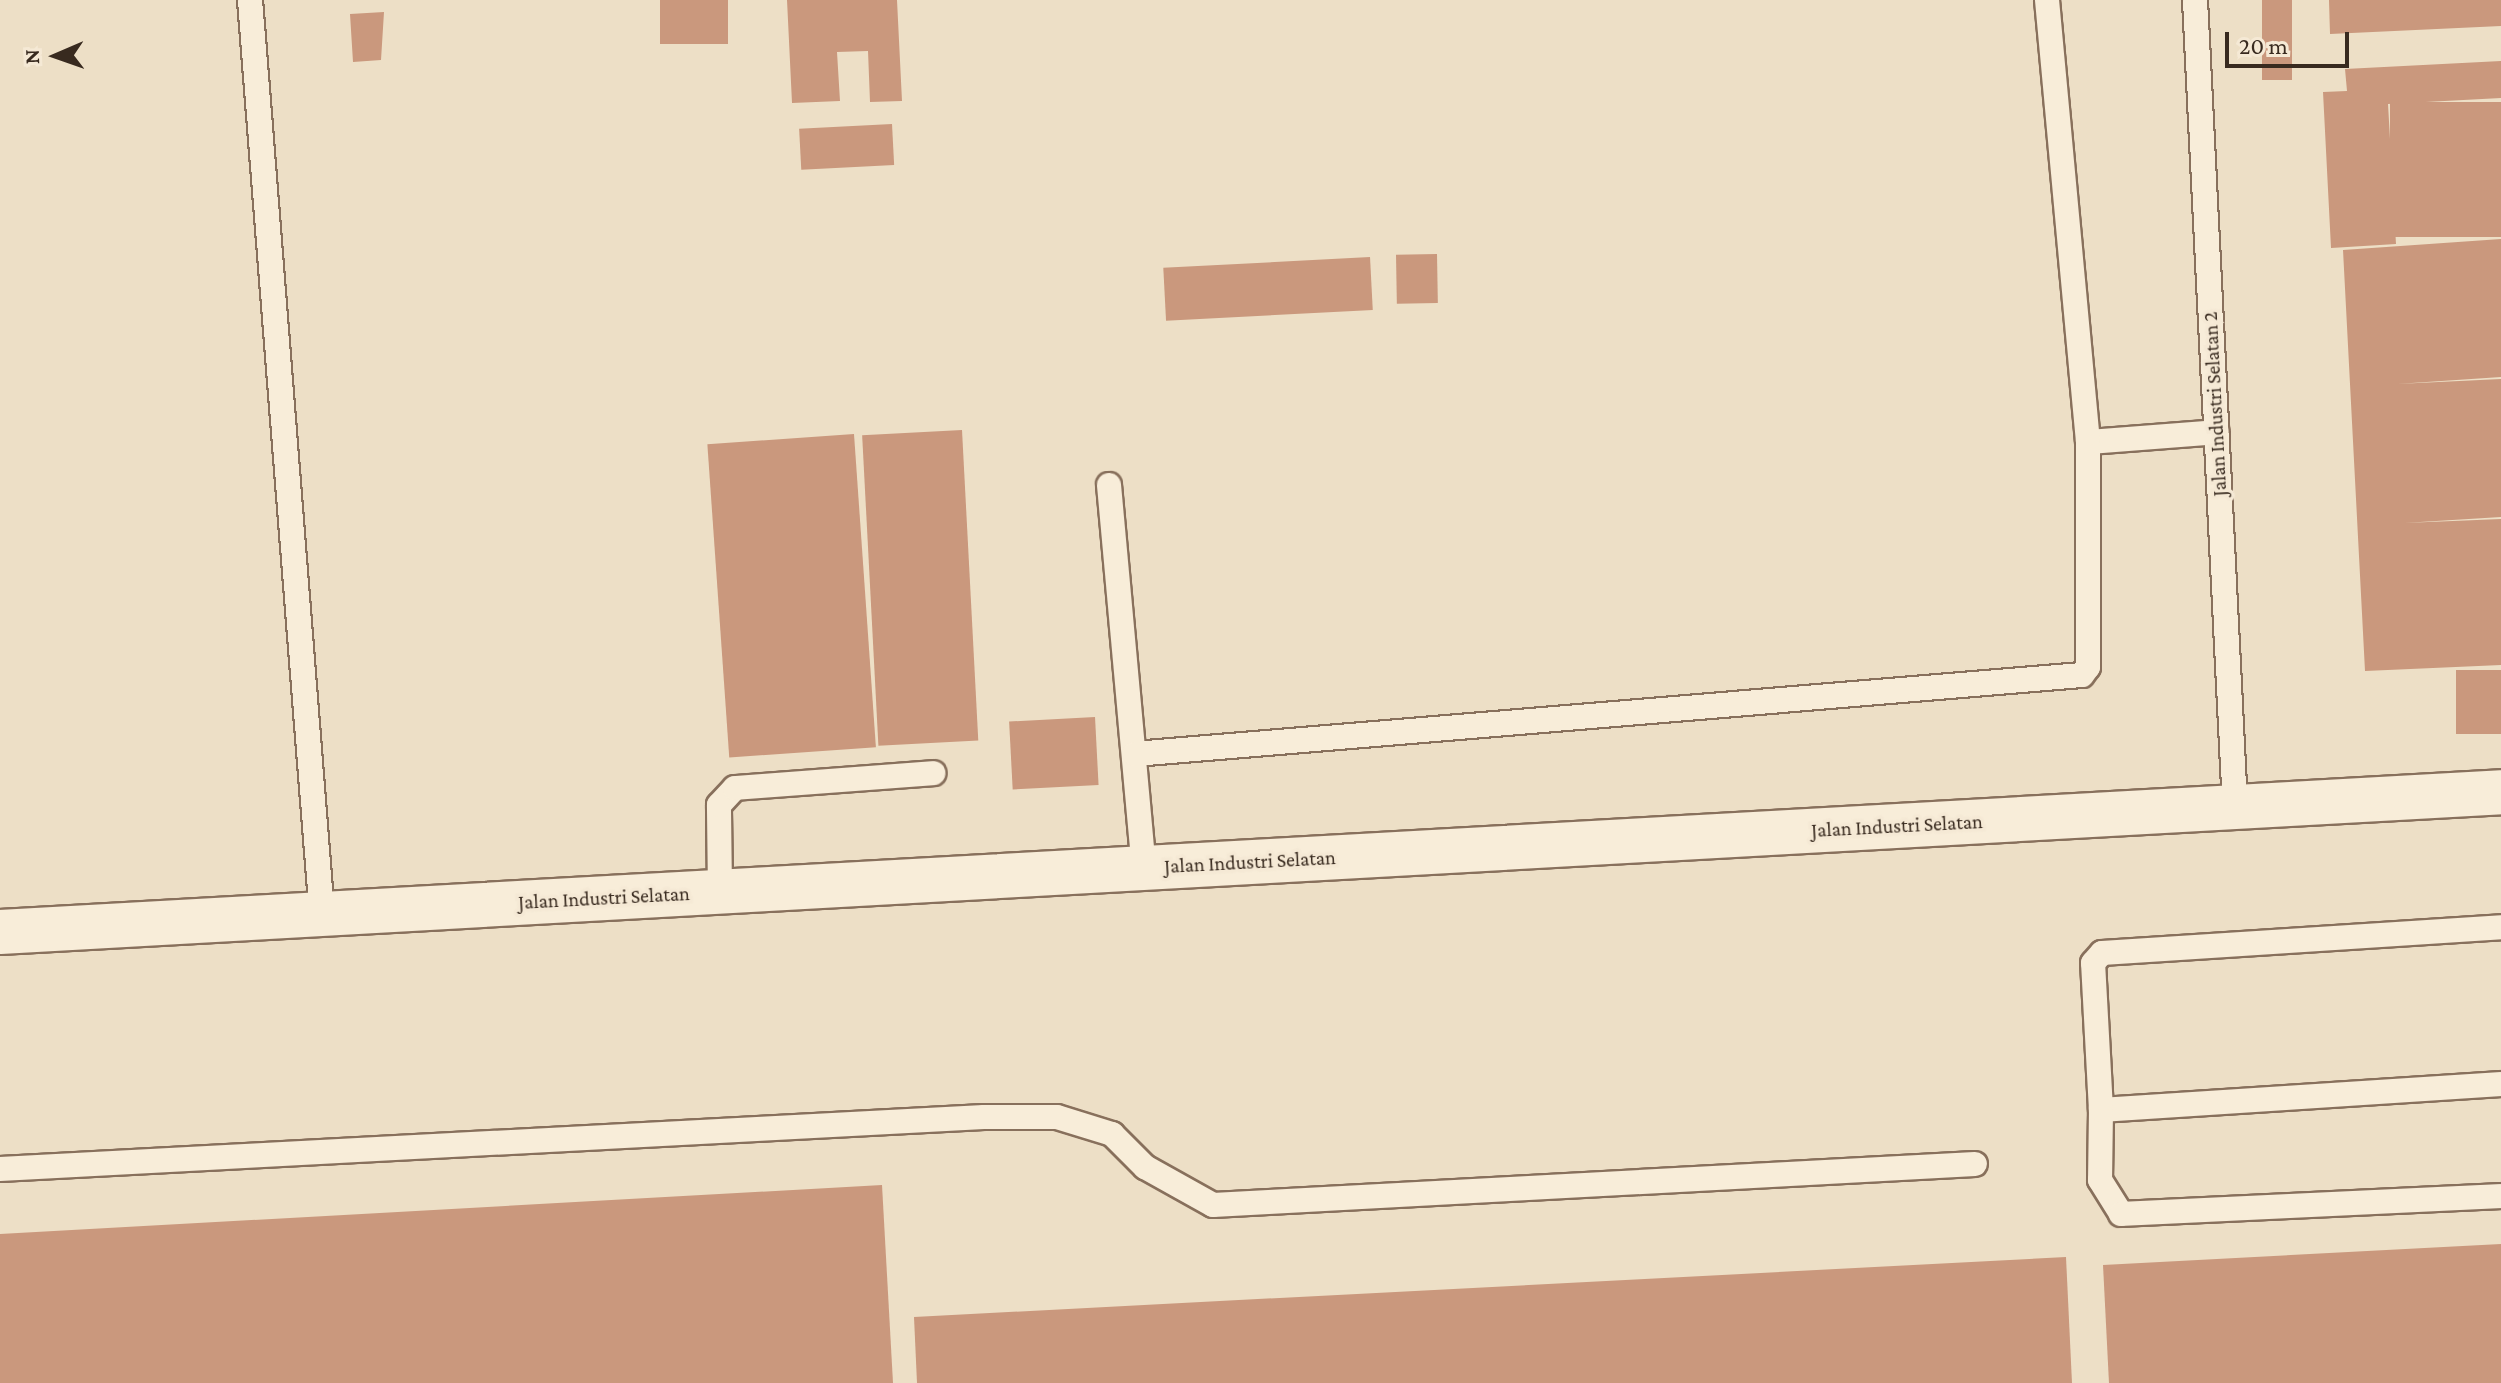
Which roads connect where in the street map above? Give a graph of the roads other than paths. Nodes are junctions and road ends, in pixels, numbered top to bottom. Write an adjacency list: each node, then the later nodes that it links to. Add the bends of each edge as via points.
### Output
1 (250, 0): 13 (lane)
2 (2047, 0): 5 (lane)
3 (2195, 0): 4 (lane, Jalan Industri Selatan 2)
4 (2217, 432): 5 (lane); 10 (lane, Jalan Industri Selatan 2)
5 (2088, 442): 7 (lane, via 2088,667 2074,678)
6 (1109, 485): 7 (lane)
7 (1135, 754): 11 (lane)
8 (933, 773): 12 (lane, via 735,788 719,805)
9 (2501, 792): 10 (street, Jalan Industri Selatan)
10 (2235, 807): 11 (street, Jalan Industri Selatan)
11 (1144, 868): 12 (street, Jalan Industri Selatan)
12 (720, 892): 13 (street, Jalan Industri Selatan)
13 (322, 914): 15 (street, Jalan Industri Selatan)
14 (2501, 927): 17 (lane, via 2102,953 2093,963)
15 (0, 932)
16 (2501, 1084): 17 (lane)
17 (2101, 1110): 20 (lane, via 2100,1180 2121,1214)
18 (1975, 1164): 19 (lane, via 1273,1206 1213,1205 1145,1167 1112,1134 1057,1117 984,1117)
19 (0, 1169)
20 (2501, 1196)

